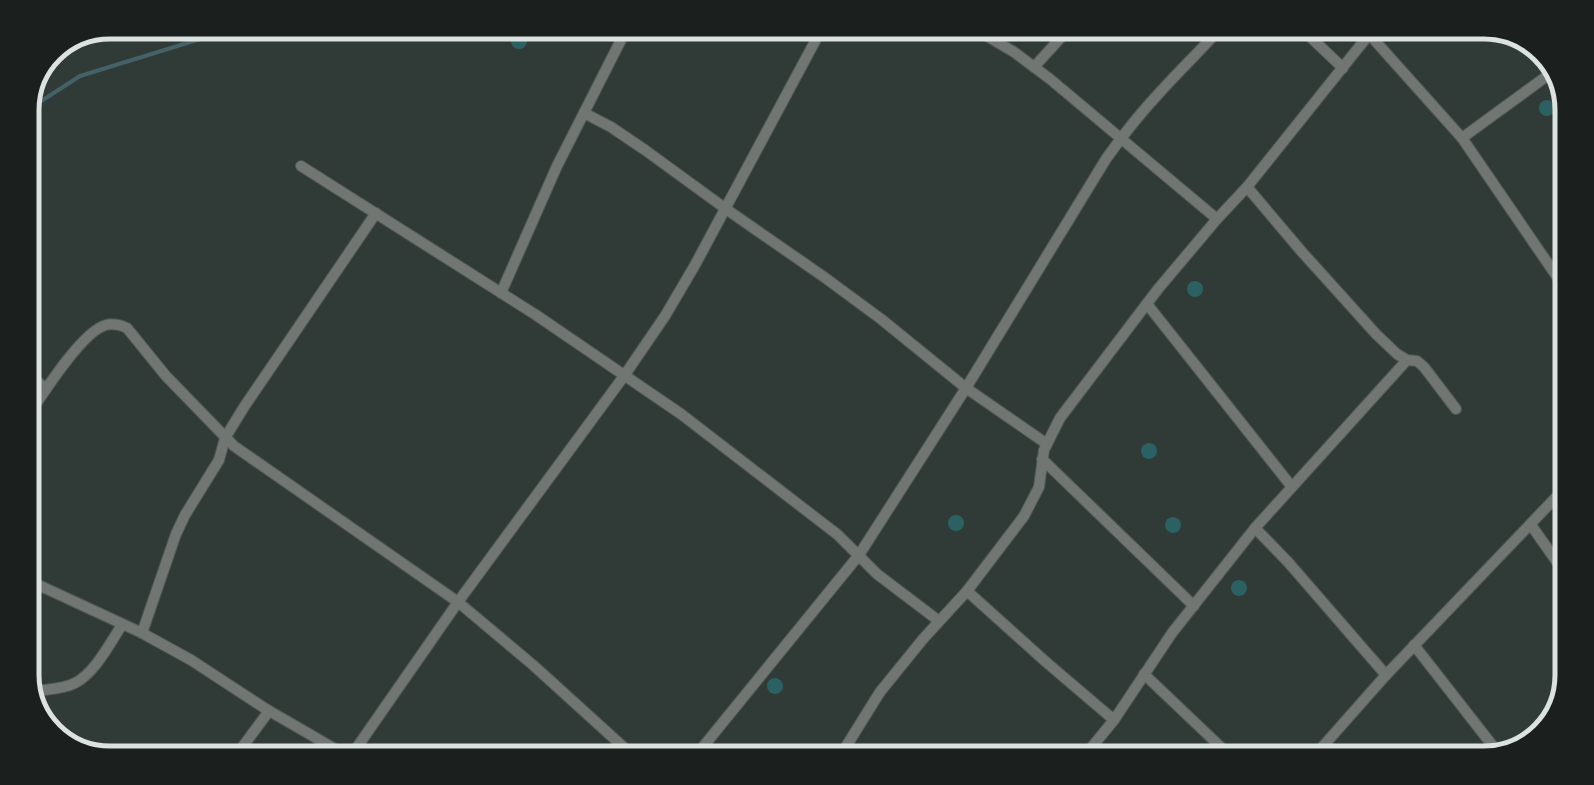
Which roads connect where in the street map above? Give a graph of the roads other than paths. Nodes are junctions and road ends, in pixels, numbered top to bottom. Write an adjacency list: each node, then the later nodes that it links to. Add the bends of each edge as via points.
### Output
1 (621, 39): 12 (street)
2 (816, 39): 17 (street)
3 (992, 39): 9 (street)
4 (1060, 39): 9 (street)
5 (1211, 39): 13 (street)
6 (1312, 39): 10 (street)
7 (1365, 39): 10 (street)
8 (1375, 39): 14 (street)
9 (1034, 67): 13 (street)
10 (1343, 68): 16 (street)
11 (1547, 76): 14 (street)
12 (584, 113): 17 (street, via 611,127); 21 (street, via 557,166)
13 (1121, 138): 19 (street); 26 (street)
14 (1462, 138): 20 (street)
15 (301, 166): 18 (street)
16 (1247, 187): 19 (street); 23 (street, via 1339,295 1376,334)
17 (726, 209): 24 (street, via 665,316); 26 (street, via 881,319)
18 (376, 213): 21 (street); 30 (street)
19 (1217, 219): 22 (street)
20 (1555, 274)
21 (501, 293): 24 (street)
22 (1147, 304): 31 (street, via 1060,418); 33 (street)
23 (1408, 360): 29 (street, via 1417,361 1424,367); 33 (street)
24 (624, 376): 37 (street, via 681,414 832,530); 41 (street)
25 (39, 383): 27 (street)
26 (966, 388): 31 (street); 37 (street)
27 (46, 389): 28 (street); 30 (street, via 85,339 107,325 119,324 127,328 166,376)
28 (39, 400)
29 (1456, 409)
30 (225, 438): 41 (street); 45 (street, via 219,460 176,534)
31 (1047, 444): 32 (street)
32 (1042, 459): 40 (street, via 1039,487 1024,516); 42 (street)
33 (1292, 487): 36 (street)
34 (1555, 499): 35 (street)
35 (1531, 525): 38 (street); 46 (street)
36 (1255, 528): 42 (street); 48 (street, via 1288,562)
37 (859, 555): 43 (street, via 877,574); 57 (street)
38 (1555, 559)
39 (39, 585): 44 (street)
40 (967, 591): 43 (street); 51 (street)
41 (458, 602): 55 (street); 56 (street, via 533,665)
42 (1194, 606): 47 (street)
43 (939, 621): 58 (street, via 880,692)
44 (122, 625): 45 (street); 49 (street, via 98,661 76,683)
45 (142, 633): 50 (street, via 191,660)
46 (1414, 645): 48 (street); 52 (street)
47 (1144, 674): 51 (street); 60 (street)
48 (1386, 675): 61 (street)
49 (41, 691)
50 (269, 711): 53 (street); 54 (street)
51 (1114, 720): 59 (street)
52 (1492, 745)
53 (243, 746)
54 (331, 746)
55 (358, 746)
56 (622, 746)
57 (704, 746)
58 (846, 746)
59 (1093, 746)
60 (1220, 746)
61 (1323, 746)

